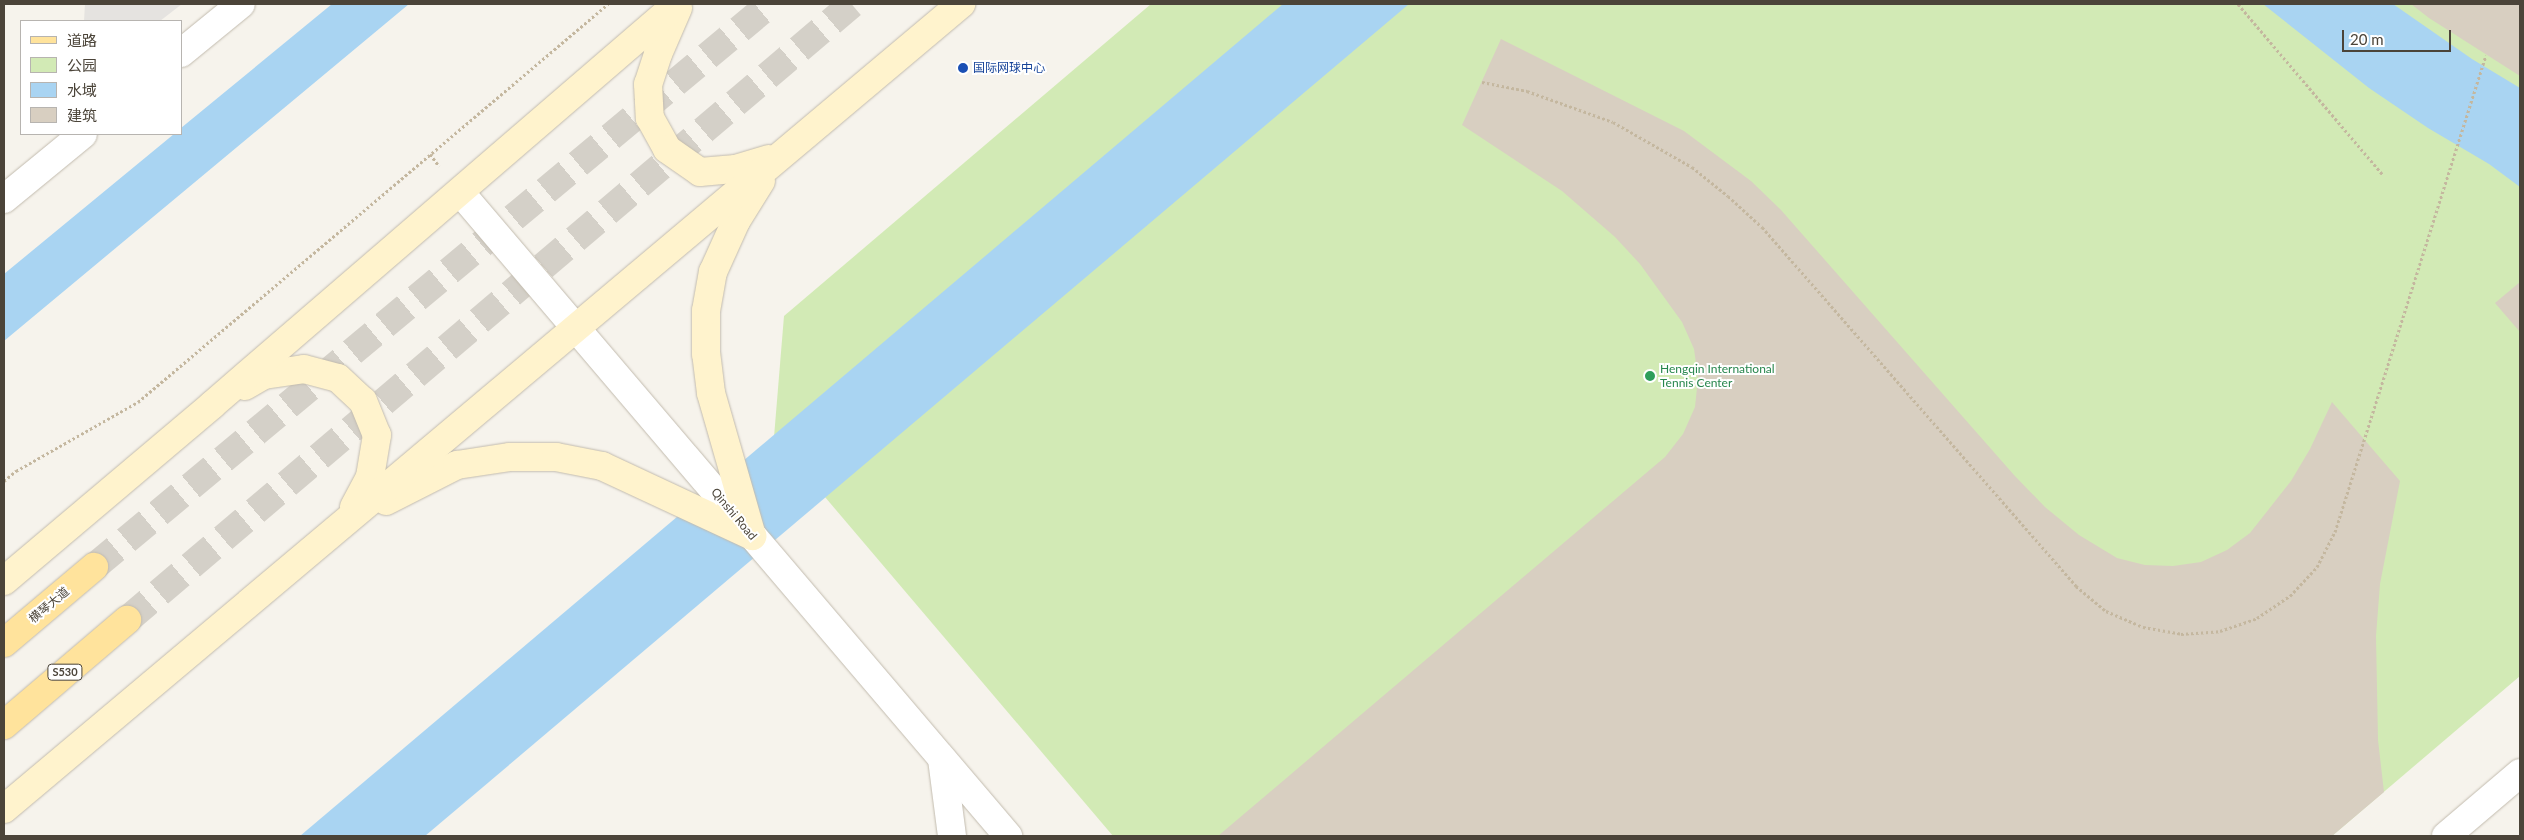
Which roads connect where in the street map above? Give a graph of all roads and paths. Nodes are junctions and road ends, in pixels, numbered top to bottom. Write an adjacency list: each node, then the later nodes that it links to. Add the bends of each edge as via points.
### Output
1 (241, 4): 6 (street)
2 (608, 4): 16 (path, via 138,402 16,471)
3 (678, 4): 10 (main road, via 648,84 650,118 667,149 700,172 736,169); 12 (main road)
4 (961, 4): 10 (main road)
5 (2238, 4): 11 (path)
6 (182, 52)
7 (2486, 55): 8 (path, via 2335,532 2322,558 2290,596 2257,618 2220,630 2181,634 2143,627 2106,611 2076,586 1762,227 1692,167 1613,122 1527,91)
8 (1482, 82)
9 (82, 135): 13 (street)
10 (777, 157): 14 (main road); 18 (main road, via 736,221 713,272 706,310 706,354 711,393)
11 (2382, 174)
12 (460, 192): 14 (street, Qinshi Road); 15 (main road)
13 (4, 199)
14 (575, 328): 17 (main road); 18 (street, Qinshi Road)
15 (212, 405): 17 (main road, via 264,375 304,369 338,378 363,401 377,435 370,477); 20 (main road)
16 (4, 481)
17 (345, 521): 18 (main road, via 457,465 510,457 556,457 602,466); 26 (main road)
18 (752, 536): 24 (street, Qinshi Road)
19 (94, 568): 22 (main road, 横琴大道)
20 (4, 581)
21 (126, 620): 23 (main road, S530)
22 (4, 643)
23 (4, 724)
24 (942, 759): 27 (street); 28 (street, Qinshi Road)
25 (2520, 773): 29 (street)
26 (4, 809)
27 (952, 836)
28 (1008, 836)
29 (2446, 836)

